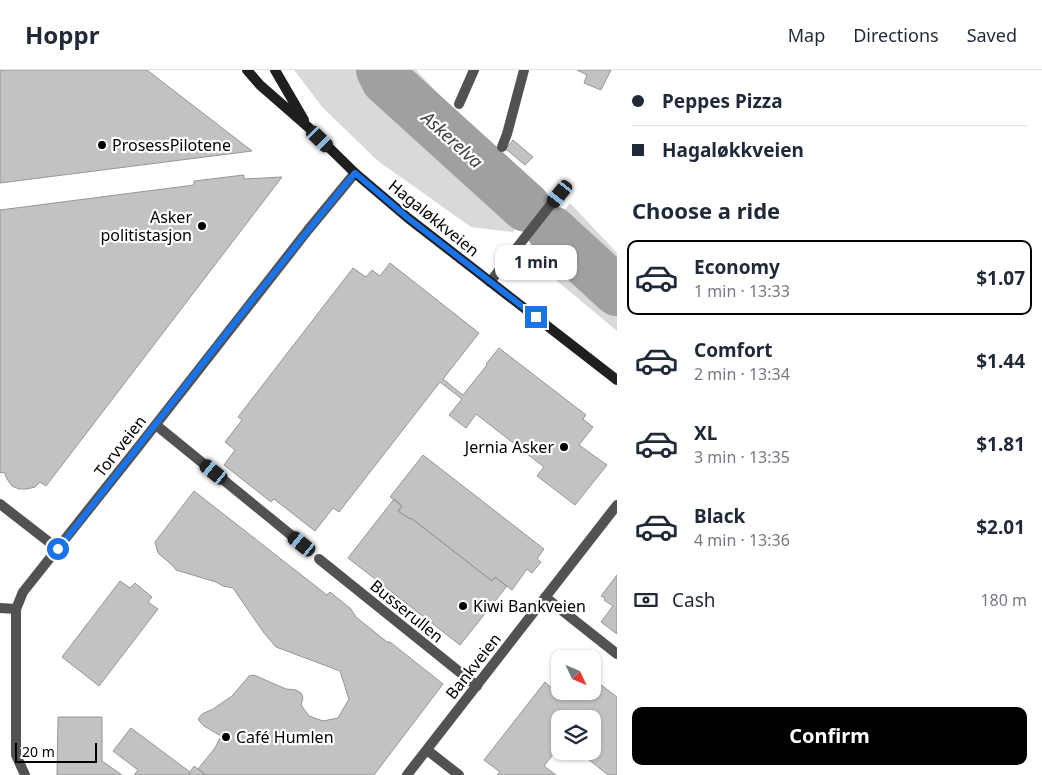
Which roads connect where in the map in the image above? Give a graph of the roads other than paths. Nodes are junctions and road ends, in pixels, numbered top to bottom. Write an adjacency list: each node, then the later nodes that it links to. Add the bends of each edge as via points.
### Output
1 (247, 70): 6 (street, Hagaløkkveien)
2 (275, 70): 6 (street, Hagaløkkveien)
3 (474, 70): 5 (street)
4 (524, 70): 7 (street)
5 (459, 104)
6 (308, 127): 8 (street, Hagaløkkveien)
7 (502, 147)
8 (355, 173): 10 (street, Hagaløkkveien); 12 (street, Torvveien)
9 (560, 194): 10 (street)
10 (490, 282): 11 (street, Hagaløkkveien)
11 (617, 380)
12 (156, 425): 15 (street); 16 (street, Torvveien)
13 (0, 504): 16 (street)
14 (617, 505): 18 (street, Bankveien)
15 (302, 544)
16 (58, 549): 20 (street, Torvveien, via 23,592)
17 (319, 559): 22 (street, Busserullen)
18 (545, 596): 21 (street); 22 (street, Bankveien)
19 (0, 608): 20 (street)
20 (16, 610): 24 (street, Torvveien, via 16,755)
21 (617, 654)
22 (477, 686): 23 (street, Bankveien)
23 (427, 750): 25 (street, Bankveien); 26 (street)
24 (25, 775)
25 (407, 775)
26 (459, 775)

